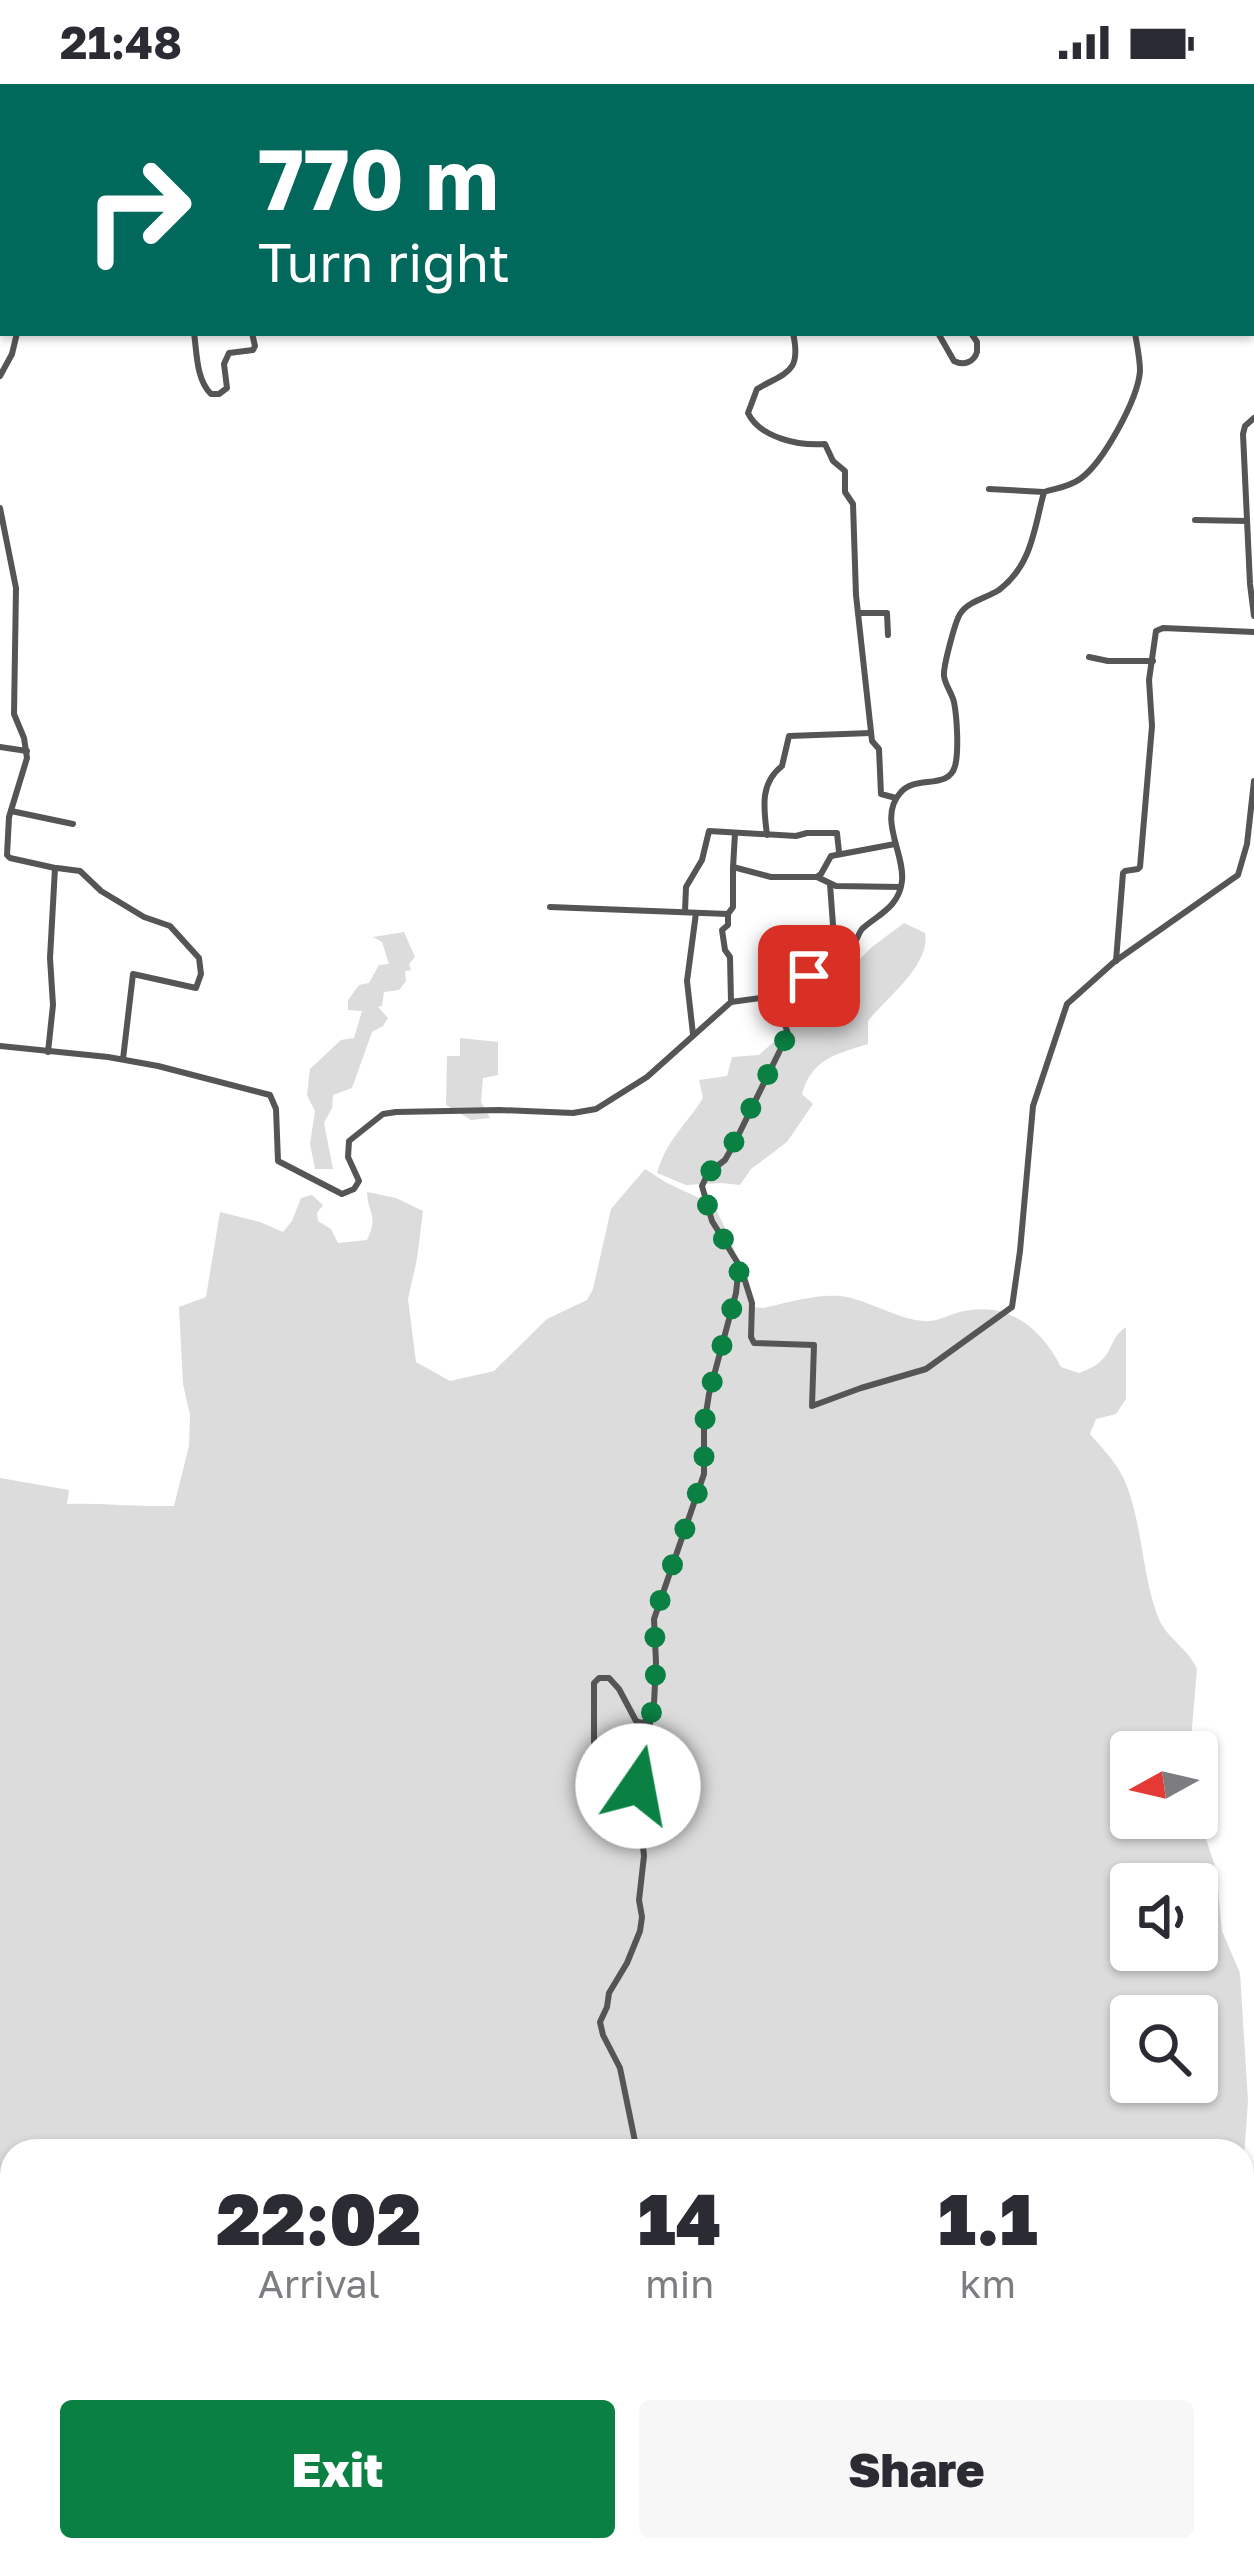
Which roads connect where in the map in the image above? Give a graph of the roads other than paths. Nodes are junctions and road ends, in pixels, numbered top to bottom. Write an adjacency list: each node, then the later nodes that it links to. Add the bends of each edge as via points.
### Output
1 (16, 336): 8 (street)
2 (194, 336): 3 (street, via 204,387 219,394 229,353 254,350)
3 (253, 336)
4 (794, 336): 15 (street, via 790,371 757,389 748,413 755,427 795,444 825,444 845,471)
5 (940, 336): 6 (street, via 963,364 977,352)
6 (973, 336)
7 (1135, 336): 11 (street, via 1140,372 1117,428 1082,478)
8 (0, 376)
9 (1254, 418): 14 (street, via 1243,434)
10 (989, 490): 11 (street)
11 (1044, 492): 25 (street, via 1019,568 961,613 944,679 955,706 953,773 906,787)
12 (0, 508): 23 (street, via 16,588 14,714)
13 (1195, 520): 14 (street)
14 (1247, 521): 16 (street)
15 (858, 614): 18 (street, via 887,613); 21 (street)
16 (1254, 616)
17 (1254, 632): 20 (street, via 1160,628)
18 (888, 635)
19 (1089, 657): 20 (street)
20 (1153, 661): 41 (street, via 1140,866 1123,872)
21 (871, 733): 25 (street, via 880,749 881,794); 29 (street, via 789,736 763,796)
22 (0, 747): 23 (street)
23 (27, 751): 26 (street)
24 (1254, 781): 41 (street, via 1238,875)
25 (896, 798): 30 (street)
26 (11, 811): 27 (street); 32 (street, via 8,858)
27 (73, 824)
28 (735, 833): 29 (street); 33 (street); 38 (street, via 706,834)
29 (767, 835): 31 (street, via 838,833)
30 (895, 844): 31 (street); 36 (street)
31 (839, 853): 34 (street)
32 (55, 868): 47 (street); 48 (street, via 80,871 100,891 167,925 199,958 196,988 134,974)
33 (733, 868): 34 (street); 40 (street)
34 (817, 877): 35 (street)
35 (830, 884): 36 (street); 42 (street)
36 (900, 887): 42 (street, via 884,914)
37 (550, 907): 38 (street)
38 (685, 912): 39 (street)
39 (697, 913): 40 (street); 45 (street, via 687,988)
40 (728, 914): 44 (street, via 722,932)
41 (1116, 961): 49 (street, via 1066,1004 1033,1106 1010,1310 926,1369 812,1406 814,1345 754,1343)
42 (831, 962): 43 (street)
43 (776, 996): 44 (street); 49 (street, via 788,1034 725,1160 702,1186 712,1221)
44 (731, 1002): 45 (street)
45 (694, 1036): 48 (street, via 592,1111 384,1113 349,1141 347,1157 359,1178 342,1193 278,1161 270,1095)
46 (0, 1046): 47 (street)
47 (48, 1052): 48 (street)
48 (123, 1059)
49 (740, 1265): 50 (street, via 709,1394 704,1474 654,1618)
50 (650, 1720): 51 (street, via 636,1721 609,1678 599,1678); 52 (street, via 637,1791 642,1922 600,2023 620,2068)
51 (594, 1742)
52 (635, 2139)

